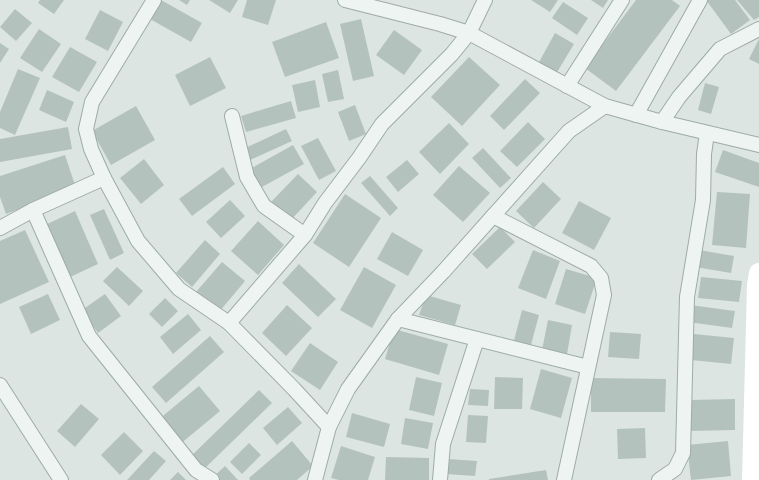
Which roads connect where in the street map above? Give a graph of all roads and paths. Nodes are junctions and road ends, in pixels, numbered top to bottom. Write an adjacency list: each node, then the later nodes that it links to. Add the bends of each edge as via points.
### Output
1 (154, 0): 15 (street, via 92,102 86,129 91,149)
2 (345, 0): 7 (street)
3 (485, 0): 7 (street)
4 (622, 0): 8 (street)
5 (700, 0): 10 (street)
6 (759, 29): 12 (street, via 720,49 679,97)
7 (469, 33): 8 (street); 19 (street, via 452,54 382,124)
8 (568, 86): 9 (street)
9 (605, 106): 10 (street); 17 (street, via 569,131)
10 (636, 115): 12 (street)
11 (232, 116): 19 (street, via 247,177 264,206)
12 (662, 122): 13 (street)
13 (707, 133): 14 (street); 32 (street, via 703,200 687,297 684,453 675,468)
14 (759, 145)
15 (104, 178): 16 (street); 22 (street, via 138,241 169,277 179,288)
16 (33, 210): 18 (street); 28 (street, via 89,336 196,470)
17 (493, 216): 21 (street); 24 (street, via 591,266 601,278 604,295)
18 (0, 228)
19 (305, 235): 22 (street)
20 (759, 274): 33 (main road)
21 (398, 319): 23 (street); 26 (street, via 348,389)
22 (229, 323): 26 (street)
23 (477, 339): 24 (street); 30 (street, via 443,444)
24 (588, 367): 31 (street)
25 (0, 385): 27 (street)
26 (329, 427): 29 (street)
27 (61, 480)
28 (212, 480)
29 (315, 480)
30 (440, 480)
31 (564, 480)
32 (659, 480)
33 (752, 480)

